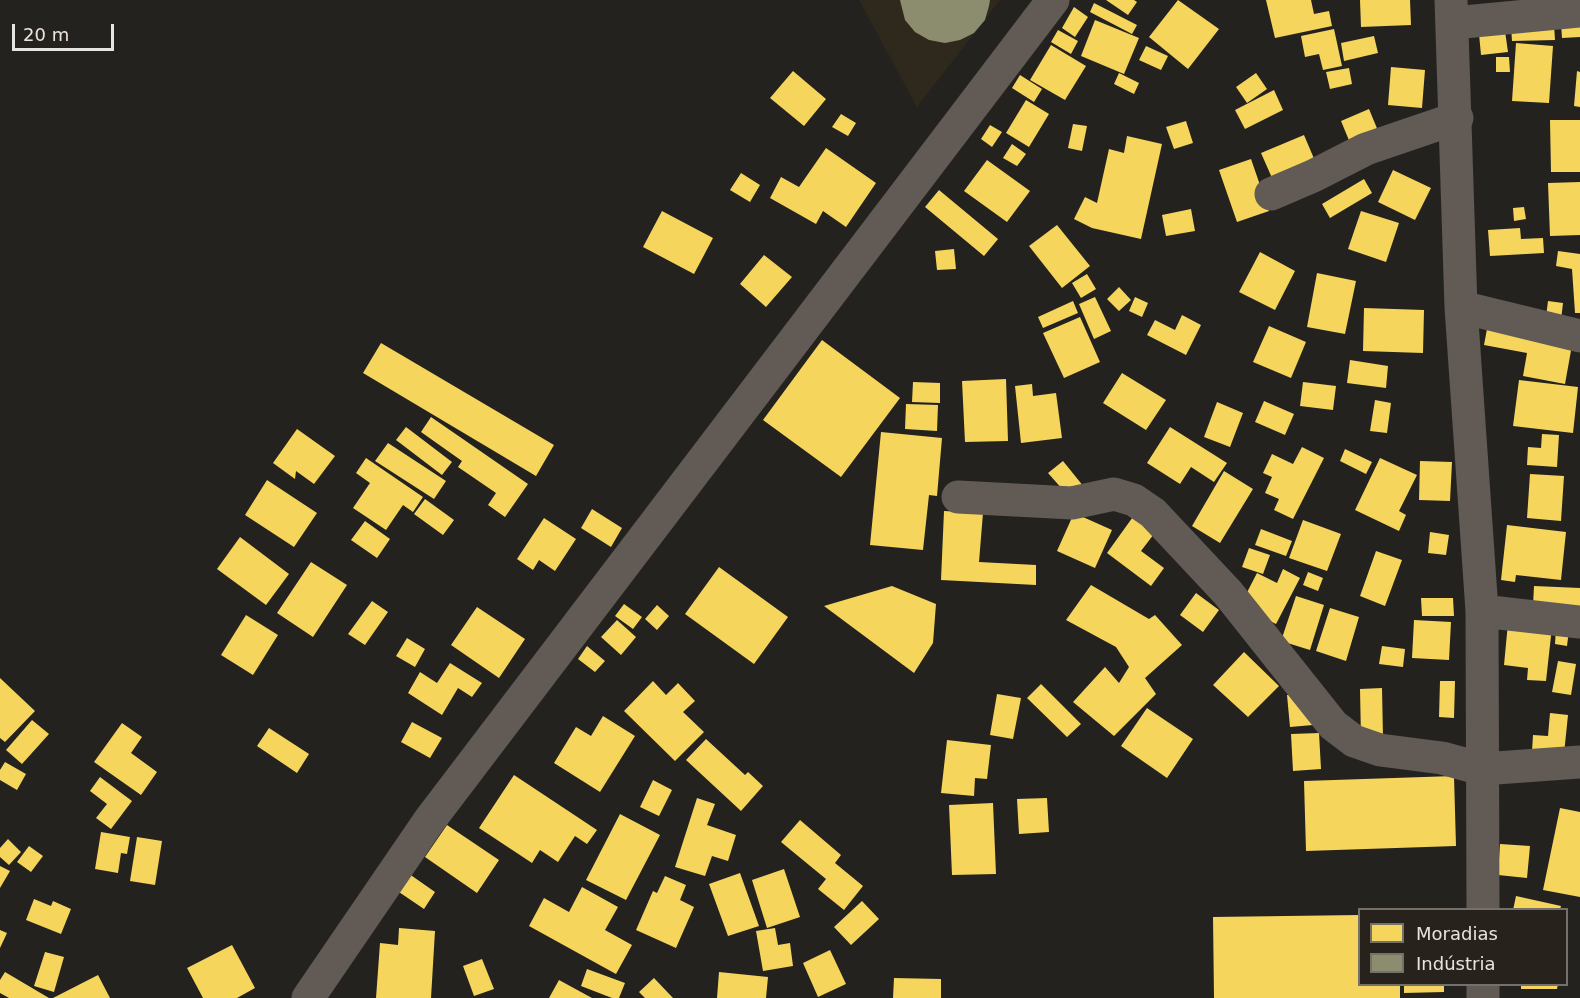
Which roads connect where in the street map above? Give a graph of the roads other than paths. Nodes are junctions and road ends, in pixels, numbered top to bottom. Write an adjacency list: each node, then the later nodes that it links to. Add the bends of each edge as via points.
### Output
1 (1053, 0): 14 (street, via 429,821)
2 (1452, 11): 3 (street); 4 (street)
3 (1580, 11)
4 (1457, 118): 5 (street, via 1366,149); 6 (street)
5 (1271, 194)
6 (1461, 308): 7 (street); 9 (street)
7 (1580, 336)
8 (958, 496): 12 (street, via 1072,502 1114,494 1134,500 1153,513 1228,593 1333,725 1354,741 1380,750 1442,758)
9 (1482, 611): 10 (street); 12 (street)
10 (1580, 622)
11 (1580, 762): 12 (street)
12 (1482, 769): 13 (street)
13 (1484, 908)
14 (308, 998)

